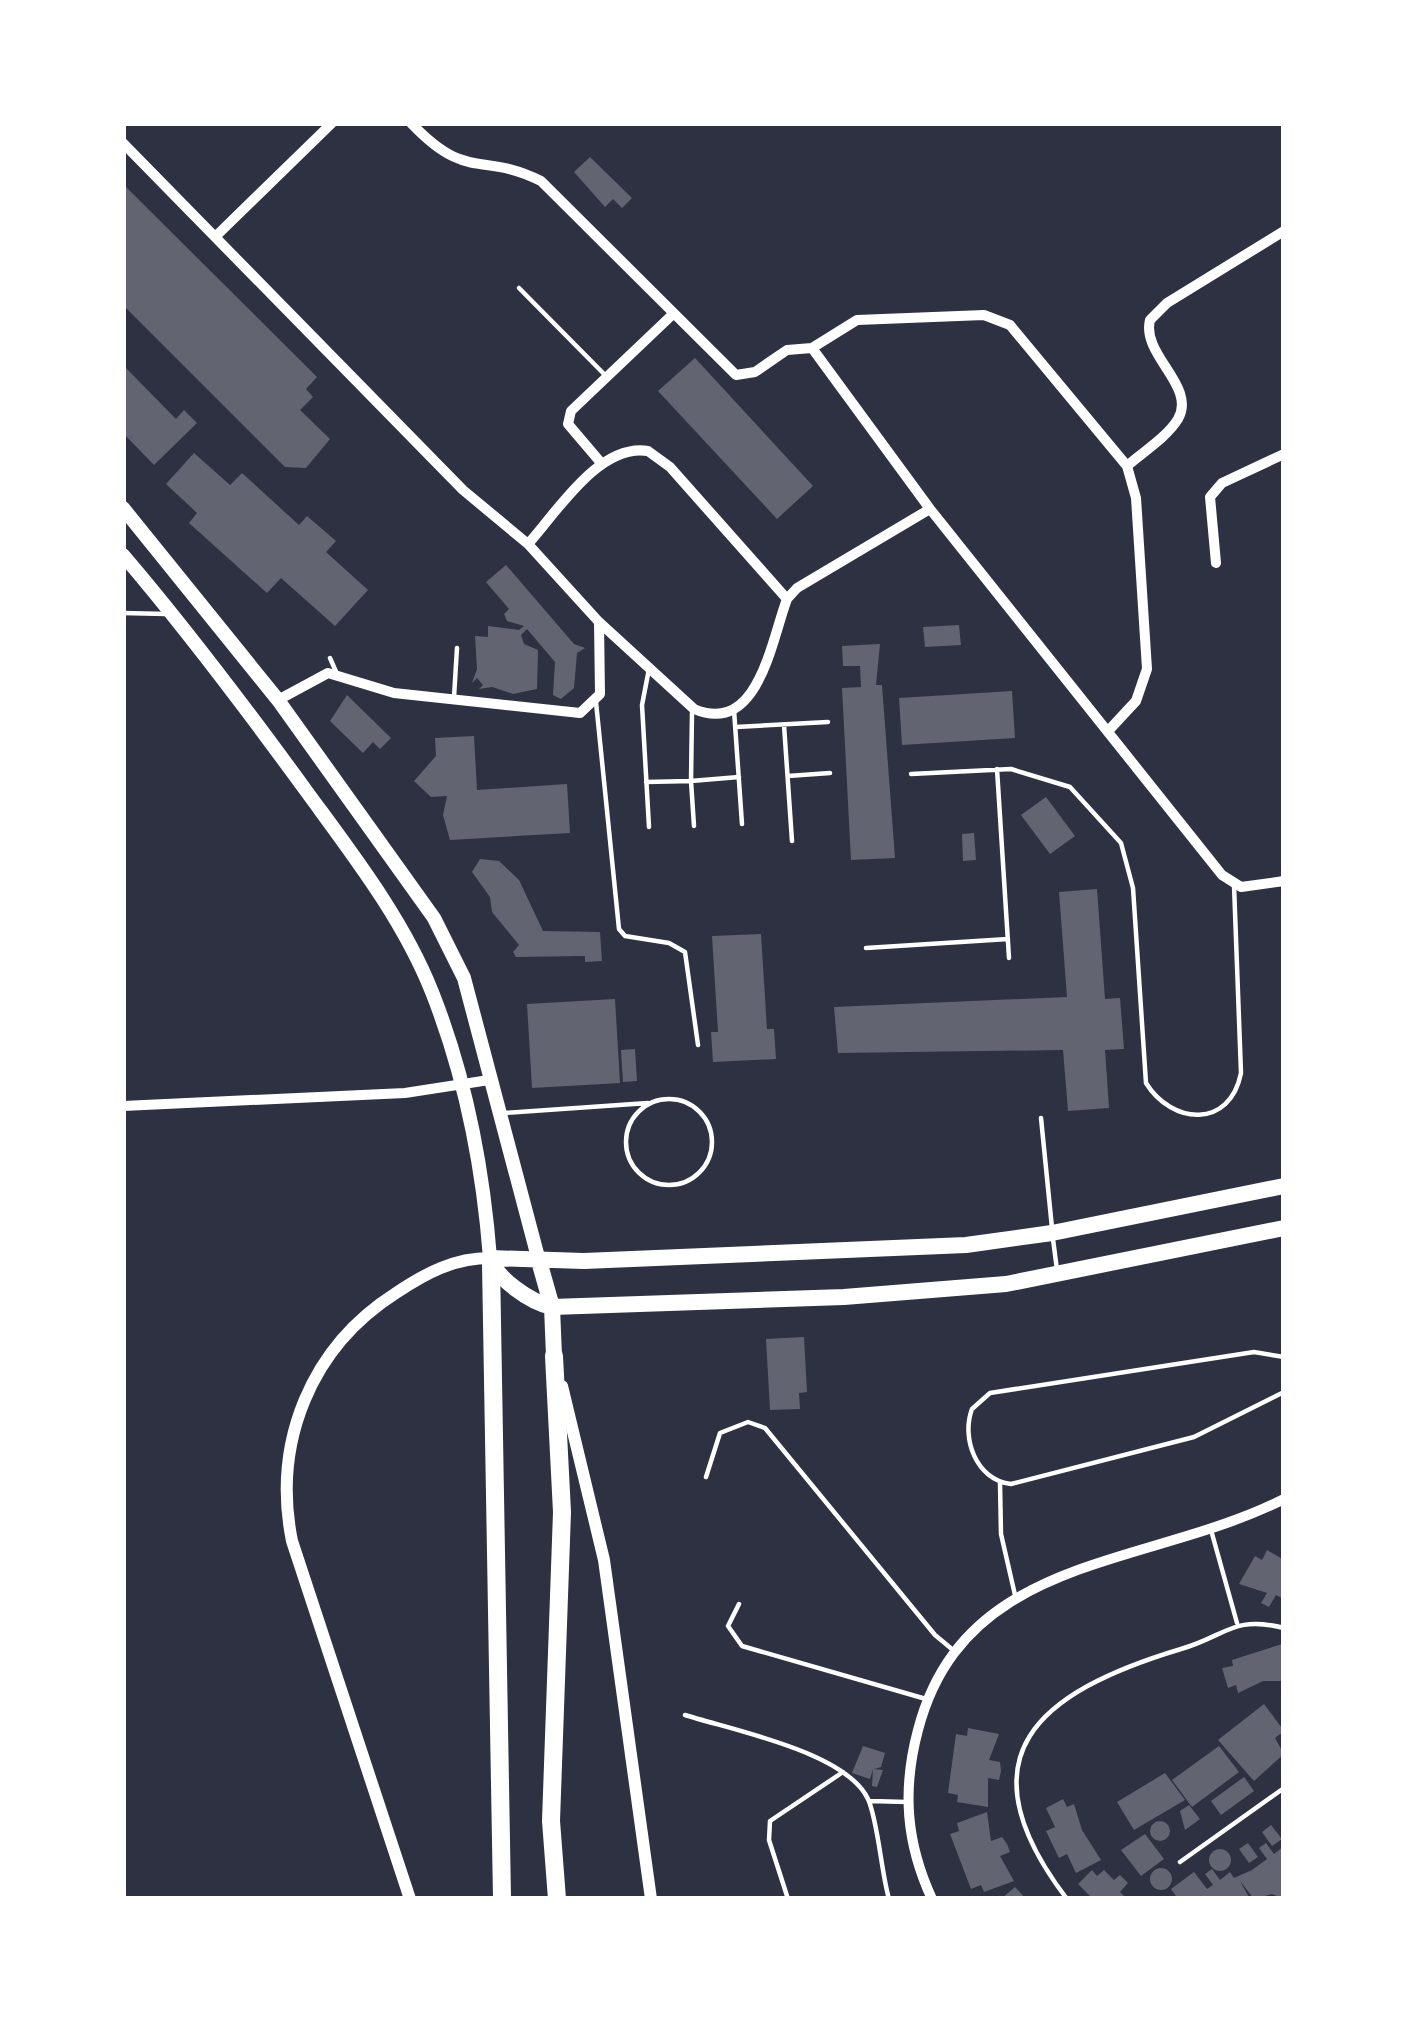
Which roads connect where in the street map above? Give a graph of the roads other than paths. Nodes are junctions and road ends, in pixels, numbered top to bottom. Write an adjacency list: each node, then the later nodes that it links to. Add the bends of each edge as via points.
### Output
1 (332, 123): 5 (street)
2 (411, 123): 7 (street, via 448,158 541,181)
3 (123, 143): 5 (street)
4 (1284, 231): 12 (street, via 1150,320 1149,343 1182,407)
5 (215, 237): 15 (street, via 463,490)
6 (519, 288): 9 (lane)
7 (672, 315): 8 (street, via 736,375 787,350); 9 (street)
8 (812, 348): 12 (street, via 857,320 1001,320); 14 (street)
9 (606, 376): 11 (street, via 568,418)
10 (1284, 454): 17 (street, via 1210,497)
11 (602, 464): 15 (street); 18 (street, via 638,449 661,460)
12 (1127, 466): 34 (street, via 1139,524 1147,669 1136,701)
13 (123, 508): 26 (main road)
14 (929, 508): 18 (street); 34 (street)
15 (528, 544): 21 (street)
16 (123, 555): 20 (main road)
17 (1216, 563)
18 (787, 599): 30 (street, via 757,687)
19 (123, 613): 20 (lane)
20 (172, 614): 53 (main road, via 367,874 432,991)
21 (599, 622): 24 (street); 28 (street)
22 (457, 648): 27 (lane)
23 (330, 658): 25 (lane)
24 (649, 669): 29 (street); 41 (lane, via 642,705)
25 (337, 674): 26 (street); 27 (street, via 380,691)
26 (278, 700): 52 (main road, via 434,918 464,978)
27 (454, 700): 28 (street, via 580,713)
28 (596, 702): 51 (lane, via 619,929 686,952)
29 (694, 709): 30 (street); 40 (lane)
30 (729, 712): 33 (lane)
31 (828, 722): 32 (lane)
32 (784, 725): 33 (lane); 38 (lane)
33 (736, 728): 39 (lane)
34 (1110, 729): 47 (street)
35 (997, 770): 37 (lane); 47 (lane, via 1070,787 1121,843 1133,888 1146,1083 1158,1102 1194,1117 1229,1102 1241,1073); 48 (lane)
36 (830, 773): 38 (lane)
37 (910, 774)
38 (788, 776): 45 (lane)
39 (739, 777): 40 (lane); 42 (lane)
40 (692, 781): 41 (lane); 43 (lane)
41 (646, 782): 44 (lane)
42 (742, 824)
43 (694, 826)
44 (649, 827)
45 (791, 841)
46 (1284, 881): 47 (street)
47 (1234, 885)
48 (1008, 939): 49 (lane); 50 (lane)
49 (866, 948)
50 (1009, 958)
51 (698, 1045)
52 (489, 1080): 53 (street); 56 (main road)
53 (462, 1084): 55 (street); 61 (main road)
54 (650, 1103): 54 (lane, via 673,1099 709,1124 705,1167 687,1182 665,1186 629,1160 625,1138); 56 (lane)
55 (123, 1106)
56 (498, 1114): 62 (main road)
57 (1041, 1118): 60 (lane)
58 (1284, 1186): 60 (main road)
59 (1284, 1228): 63 (main road)
60 (1052, 1233): 62 (main road, via 874,1252); 63 (lane)
61 (490, 1261): 62 (main road); 64 (main road); 84 (street, via 443,1266 358,1321 310,1383 287,1460 292,1541); 85 (highway)
62 (539, 1261): 64 (main road)
63 (1058, 1275): 64 (main road, via 844,1297)
64 (551, 1307): 65 (main road)
65 (554, 1356): 86 (highway, via 562,1512 551,1799); 87 (street, via 604,1560)
66 (1284, 1358): 69 (lane, via 1254,1352 990,1393 973,1409 969,1437 984,1470)
67 (1284, 1392): 69 (lane, via 1194,1437)
68 (706, 1477): 76 (lane, via 720,1433 748,1422 765,1428)
69 (1000, 1483): 72 (lane)
70 (1284, 1499): 71 (street)
71 (1211, 1529): 72 (street); 74 (lane)
72 (1015, 1594): 76 (street)
73 (739, 1604): 77 (lane, via 728,1626 742,1646)
74 (1237, 1622): 75 (lane); 91 (lane, via 1201,1643 1106,1672 1026,1738 1014,1780 1021,1815)
75 (1284, 1628)
76 (953, 1650): 77 (street)
77 (926, 1699): 82 (street)
78 (685, 1715): 79 (lane)
79 (843, 1772): 81 (lane); 88 (lane, via 770,1821)
80 (1284, 1788): 83 (lane)
81 (869, 1801): 82 (lane); 89 (lane)
82 (907, 1802): 90 (street)
83 (1180, 1862)
84 (410, 1899)
85 (502, 1899)
86 (556, 1899)
87 (651, 1899)
88 (788, 1899)
89 (890, 1899)
90 (932, 1899)
91 (1066, 1899)

